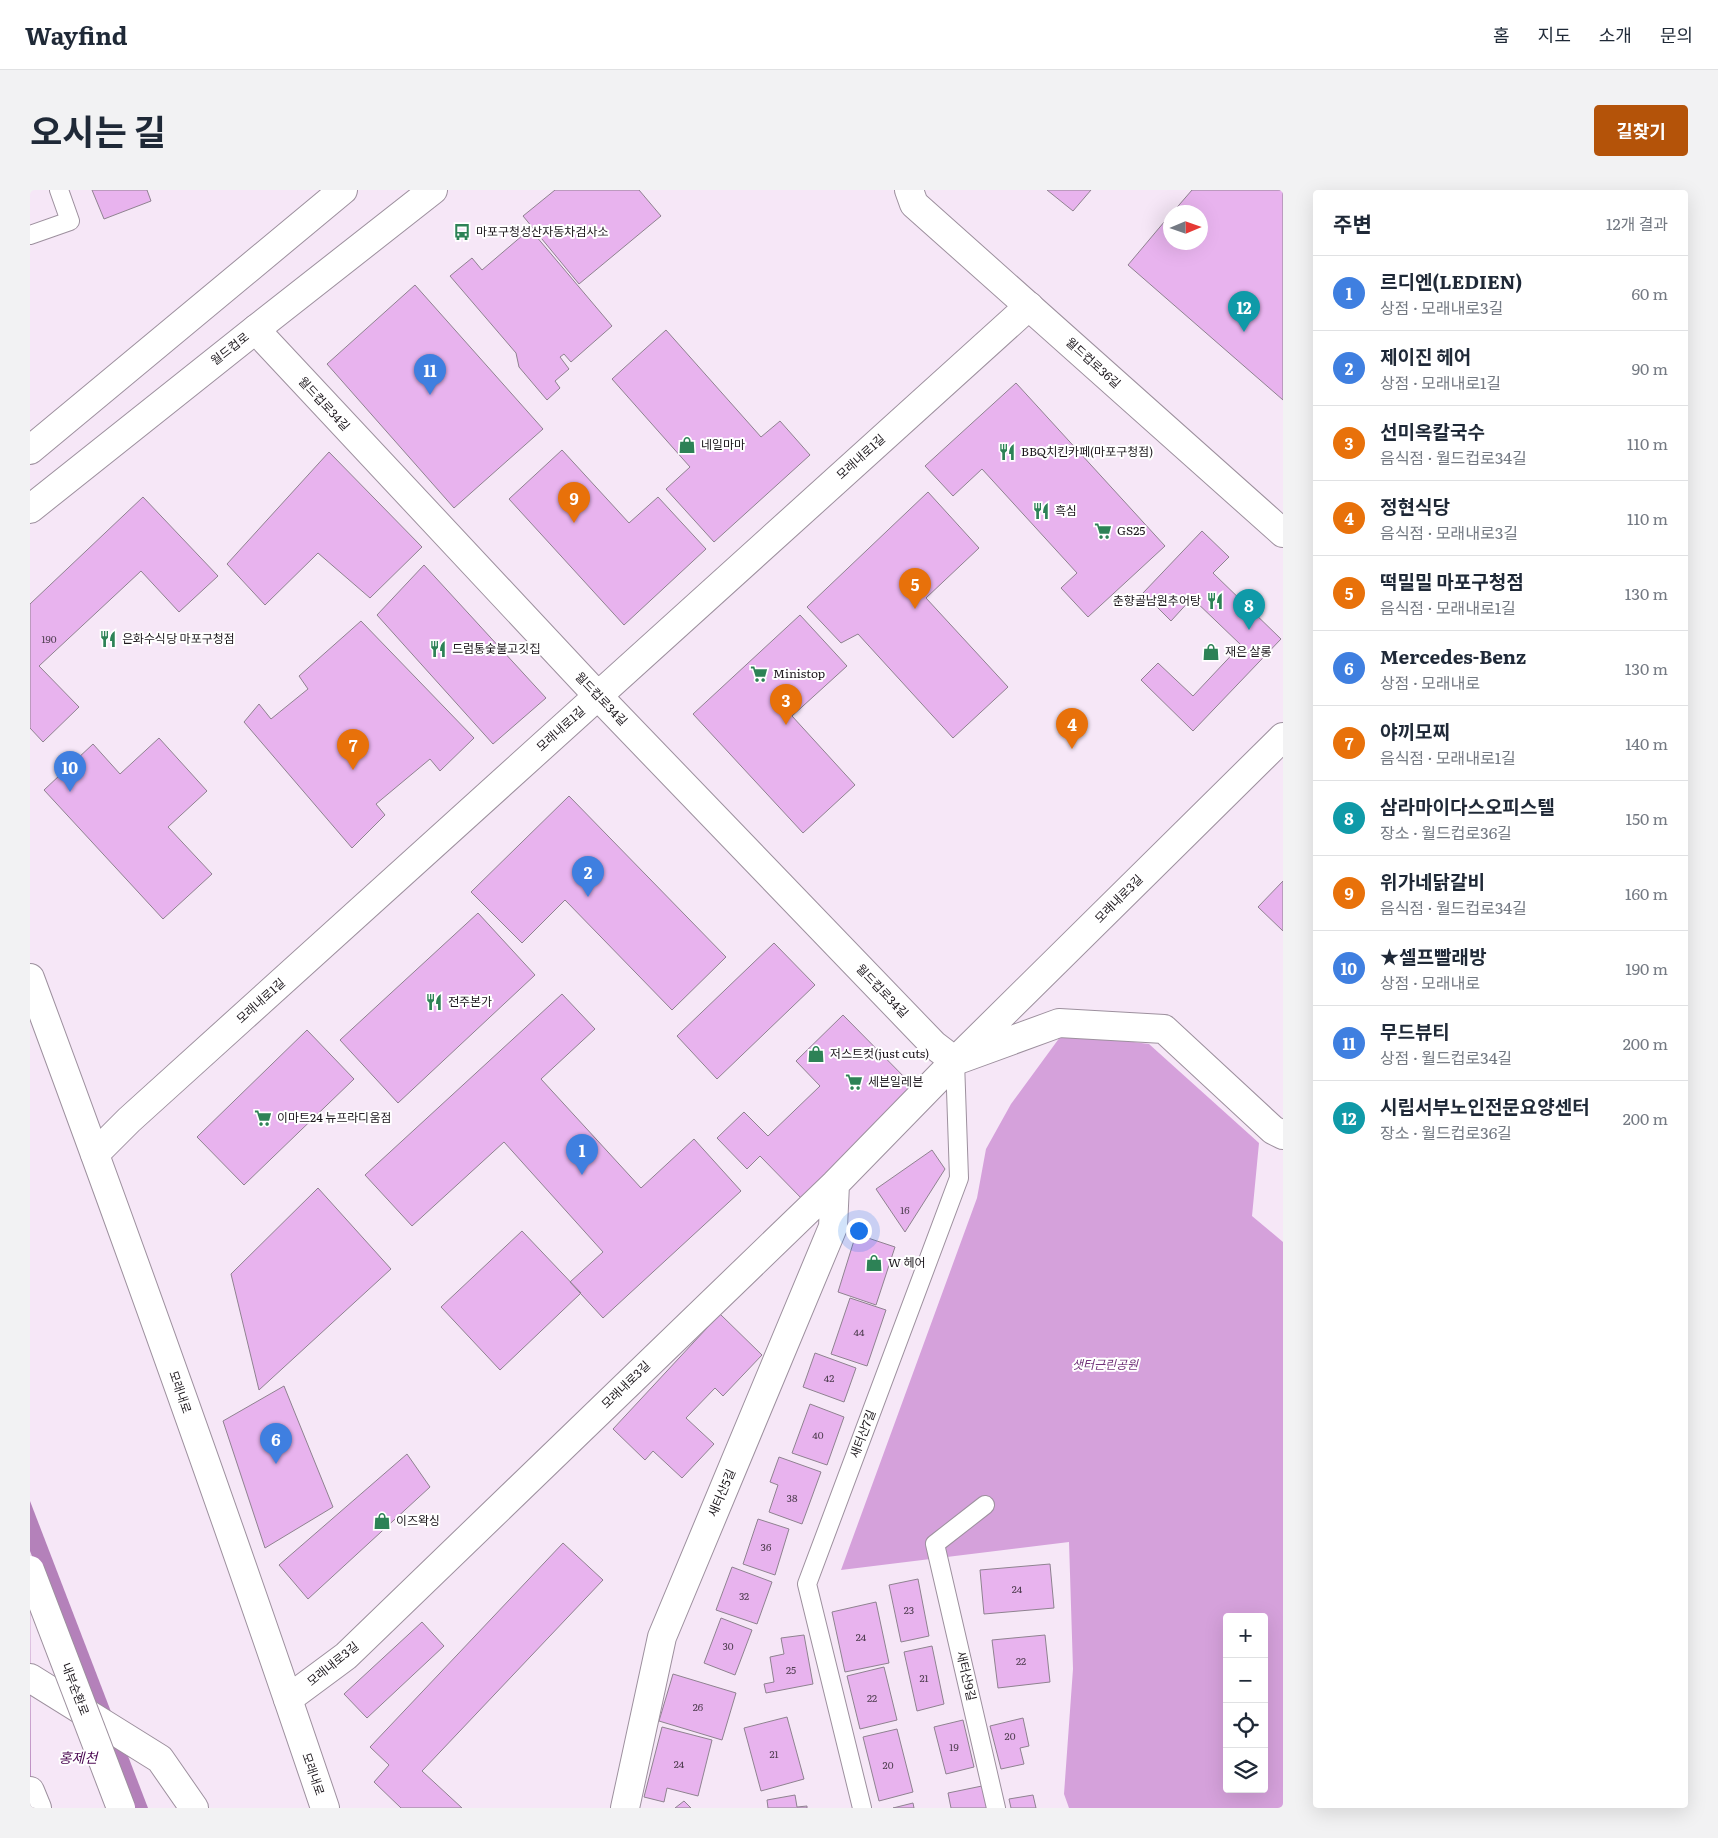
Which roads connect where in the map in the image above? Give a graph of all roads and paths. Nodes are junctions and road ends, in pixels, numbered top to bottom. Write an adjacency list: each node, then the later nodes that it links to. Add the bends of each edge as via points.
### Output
1 (59, 190): 5 (lane, via 70,221)
2 (343, 190): 8 (main road)
3 (432, 190): 7 (main road, 월드컵로)
4 (909, 190): 6 (main road, 월드컵로36길, via 914,204)
5 (30, 235)
6 (1029, 306): 10 (main road, 월드컵로36길); 11 (main road, 모래내로1길)
7 (256, 329): 9 (main road, 월드컵로); 11 (main road, 월드컵로34길)
8 (30, 450)
9 (30, 510)
10 (1283, 533)
11 (598, 696): 14 (main road, 월드컵로34길, via 934,1045); 16 (main road, 모래내로1길)
12 (1283, 737): 14 (main road, 모래내로3길)
13 (30, 978): 16 (main road, 모래내로)
14 (955, 1061): 15 (main road, 모래내로3길, via 1059,1023 1164,1029 1273,1130); 17 (main road, 모래내로3길); 28 (lane, 새터산7길, via 960,1178 807,1584)
15 (1283, 1135)
16 (95, 1154): 21 (main road, 모래내로)
17 (835, 1184): 21 (main road, 모래내로3길, via 346,1656); 27 (main road, 새터산5길, via 833,1227 662,1637)
18 (985, 1505): 29 (lane, 새터산9길, via 936,1544)
19 (30, 1570): 24 (main road, 내부순환로, bridge)
20 (30, 1678): 25 (main road, via 160,1759)
21 (288, 1699): 26 (main road, 모래내로)
22 (30, 1791): 23 (main road)
23 (37, 1808)
24 (120, 1808)
25 (194, 1808)
26 (325, 1808)
27 (625, 1808)
28 (862, 1808)
29 (996, 1808)

